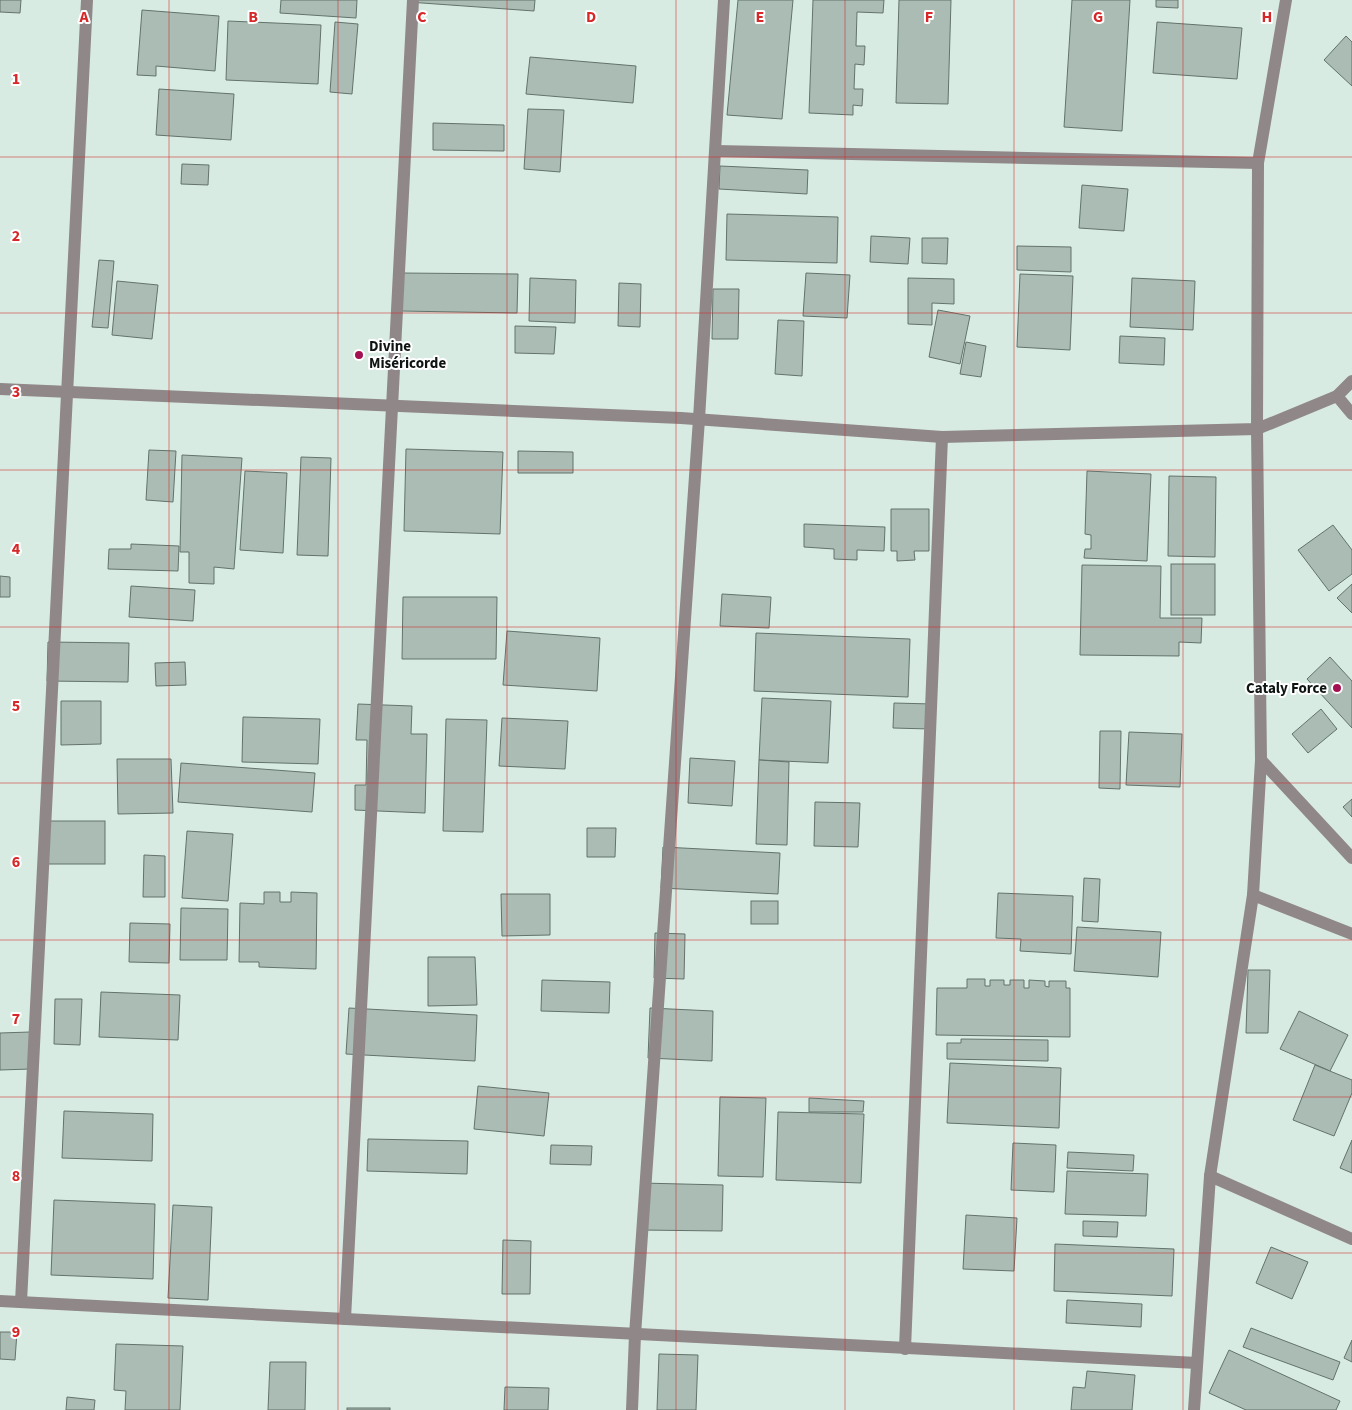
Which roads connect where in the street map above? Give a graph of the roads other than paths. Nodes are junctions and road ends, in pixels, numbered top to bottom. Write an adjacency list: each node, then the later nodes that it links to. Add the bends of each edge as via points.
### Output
1 (87, 0): 9 (street)
2 (413, 0): 11 (street)
3 (724, 0): 5 (street)
4 (1286, 0): 6 (street)
5 (716, 151): 6 (street); 13 (street)
6 (1258, 163): 14 (street)
7 (1352, 382): 10 (street)
8 (0, 389): 9 (street)
9 (67, 392): 11 (street); 23 (street)
10 (1337, 396): 12 (street); 14 (street)
11 (392, 405): 13 (street); 24 (street)
12 (1352, 414)
13 (699, 419): 15 (street); 25 (street)
14 (1256, 428): 15 (street); 16 (street)
15 (942, 437): 26 (street)
16 (1261, 760): 17 (street); 18 (street)
17 (1352, 858)
18 (1253, 895): 19 (street); 20 (street)
19 (1352, 934)
20 (1210, 1176): 21 (street); 27 (street)
21 (1352, 1239)
22 (0, 1301): 23 (street)
23 (21, 1302): 24 (street)
24 (345, 1319): 25 (street)
25 (635, 1335): 26 (street); 28 (street)
26 (905, 1349): 27 (street)
27 (1197, 1363): 29 (street)
28 (632, 1410)
29 (1194, 1410)

